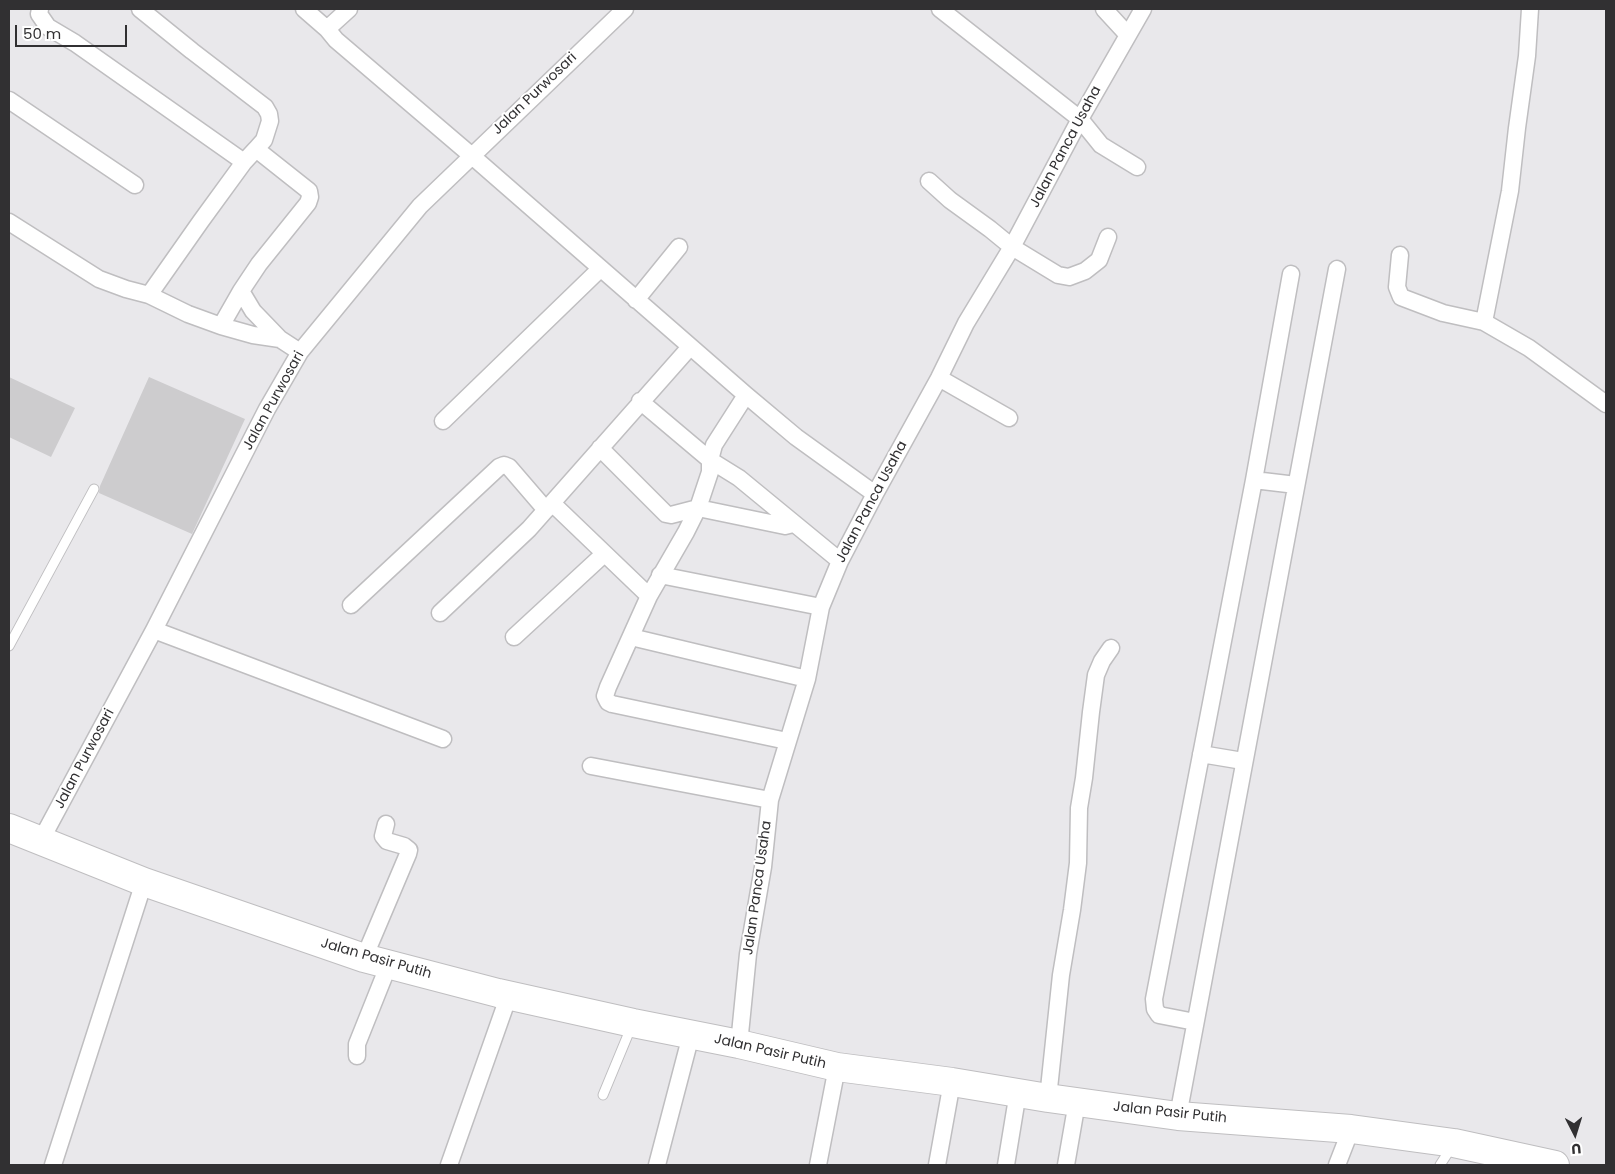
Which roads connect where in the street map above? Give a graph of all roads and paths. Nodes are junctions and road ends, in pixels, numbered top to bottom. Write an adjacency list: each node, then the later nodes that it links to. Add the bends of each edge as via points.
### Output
1 (40, 9): 16 (street, via 39,14 48,26)
2 (140, 9): 14 (street, via 265,107 270,121 264,140)
3 (304, 9): 10 (street)
4 (349, 9): 10 (street)
5 (625, 9): 15 (street, Jalan Purwosari)
6 (940, 9): 13 (street)
7 (1104, 9): 11 (street)
8 (1143, 9): 11 (street, Jalan Panca Usaha)
9 (1530, 9): 31 (street, via 1510,191)
10 (327, 29): 15 (street)
11 (1127, 34): 13 (street, Jalan Panca Usaha)
12 (9, 100): 19 (street)
13 (1080, 119): 17 (street, via 1101,145); 23 (street, Jalan Panca Usaha)
14 (256, 149): 16 (street); 28 (street, via 309,191 310,197)
15 (472, 156): 25 (street); 35 (street, Jalan Purwosari, via 420,206)
16 (244, 162): 29 (street)
17 (1137, 167)
18 (929, 181): 23 (street)
19 (135, 185)
20 (9, 222): 29 (street, via 100,279)
21 (1108, 237): 23 (street, via 1098,260 1085,271 1069,277 1058,275)
22 (679, 247): 30 (street)
23 (1012, 247): 36 (street, Jalan Panca Usaha, via 966,323)
24 (1400, 255): 31 (street, via 1397,288 1401,297 1443,313)
25 (600, 269): 30 (street); 41 (street)
26 (1337, 269): 45 (street)
27 (1290, 274): 44 (street)
28 (241, 291): 32 (street); 33 (street, via 253,311)
29 (149, 296): 32 (street)
30 (636, 300): 34 (street)
31 (1484, 322): 39 (street, via 1529,348)
32 (221, 326): 33 (street)
33 (280, 339): 35 (street)
34 (690, 346): 37 (street); 38 (street)
35 (300, 352): 60 (street, Jalan Purwosari, via 267,409)
36 (939, 378): 40 (street); 47 (street, Jalan Panca Usaha)
37 (746, 395): 43 (street, via 714,445); 47 (street, via 796,437)
38 (640, 401): 42 (street); 43 (street)
39 (1606, 404)
40 (1009, 418)
41 (443, 421)
42 (600, 448): 49 (street); 50 (street, via 666,514)
43 (710, 460): 48 (street); 50 (street, via 710,472)
44 (1254, 480): 45 (street); 68 (street)
45 (1296, 485): 69 (street)
46 (94, 489): 63 (lane)
47 (875, 494): 54 (street, Jalan Panca Usaha)
48 (760, 496): 51 (street); 52 (street)
49 (549, 507): 53 (street); 57 (street, via 509,467 499,467); 59 (street)
50 (698, 508): 51 (street); 55 (street)
51 (746, 519): 52 (street, via 784,526)
52 (793, 524): 54 (street)
53 (604, 554): 56 (street); 61 (street)
54 (840, 561): 58 (street, Jalan Panca Usaha)
55 (660, 574): 56 (street); 58 (street)
56 (649, 596): 62 (street)
57 (351, 605)
58 (821, 607): 65 (street, Jalan Panca Usaha)
59 (440, 613)
60 (154, 630): 66 (street); 74 (street, Jalan Purwosari)
61 (514, 637)
62 (631, 637): 65 (street); 67 (street, via 608,687 605,696 608,702)
63 (9, 646)
64 (1111, 648): 87 (street, via 1096,676 1079,808 1072,910 1061,975)
65 (807, 679): 67 (street, Jalan Panca Usaha)
66 (443, 739)
67 (787, 741): 71 (street, Jalan Panca Usaha)
68 (1201, 754): 69 (street); 78 (street, via 1154,999 1159,1015)
69 (1243, 761): 78 (street)
70 (591, 766): 71 (street)
71 (770, 800): 81 (street, Jalan Panca Usaha, via 763,867 748,954)
72 (386, 824): 76 (street, via 383,836 387,841 409,850)
73 (9, 828): 74 (highway, Jalan Pasir Putih)
74 (40, 842): 75 (highway, Jalan Pasir Putih)
75 (144, 882): 76 (highway, Jalan Pasir Putih); 92 (street)
76 (376, 961): 77 (highway, Jalan Pasir Putih); 82 (street)
77 (509, 995): 79 (highway, Jalan Pasir Putih); 93 (street)
78 (1195, 1022): 89 (street)
79 (633, 1023): 80 (highway, Jalan Pasir Putih); 86 (lane)
80 (691, 1035): 81 (highway, Jalan Pasir Putih); 94 (street)
81 (740, 1044): 83 (highway, Jalan Pasir Putih)
82 (357, 1056)
83 (837, 1067): 84 (highway, Jalan Pasir Putih); 95 (street)
84 (952, 1082): 85 (highway, Jalan Pasir Putih); 96 (street)
85 (1018, 1092): 87 (highway, Jalan Pasir Putih); 97 (street)
86 (603, 1095)
87 (1048, 1098): 88 (highway, Jalan Pasir Putih)
88 (1077, 1102): 89 (highway, Jalan Pasir Putih); 98 (street)
89 (1178, 1116): 90 (highway, Jalan Pasir Putih)
90 (1351, 1129): 91 (highway, Jalan Pasir Putih); 99 (street)
91 (1447, 1154): 100 (highway, Jalan Pasir Putih)
92 (53, 1165)
93 (449, 1165)
94 (657, 1165)
95 (818, 1165)
96 (937, 1165)
97 (1006, 1165)
98 (1066, 1165)
99 (1337, 1165)
100 (1555, 1165)

